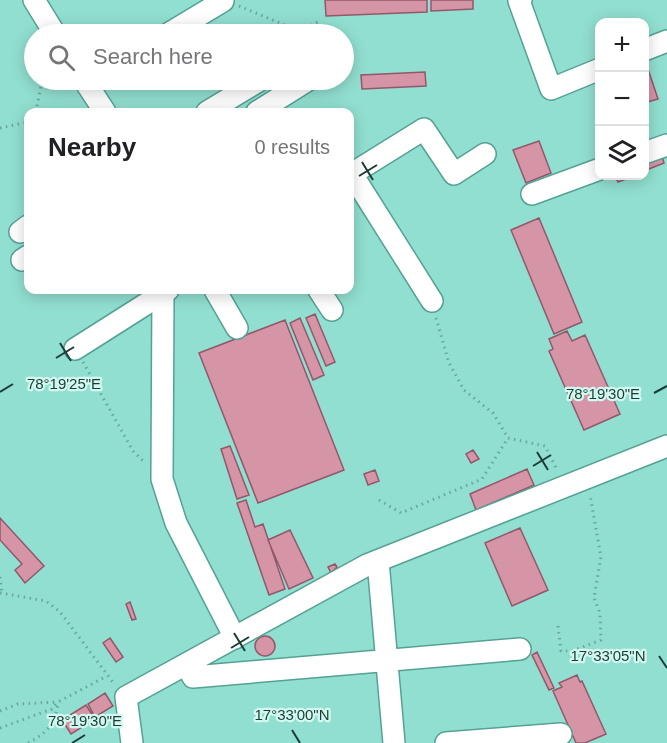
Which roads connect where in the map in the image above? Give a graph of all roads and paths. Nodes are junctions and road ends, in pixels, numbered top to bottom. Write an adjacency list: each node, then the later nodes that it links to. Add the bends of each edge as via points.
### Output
1 (34, 0): 5 (street)
2 (521, 0): 11 (street, via 551,89)
3 (223, 1): 6 (street); 7 (path)
4 (318, 22): 8 (path)
5 (50, 24)
6 (185, 24)
7 (281, 24)
8 (314, 24)
9 (667, 41): 10 (street)
10 (649, 48)
11 (595, 71)
12 (40, 90): 16 (path)
13 (93, 90): 17 (street)
14 (243, 90): 18 (street)
15 (292, 90): 19 (street)
16 (37, 108)
17 (103, 108)
18 (214, 108)
19 (263, 108)
20 (24, 123): 21 (path)
21 (0, 128)
22 (667, 145): 23 (street)
23 (649, 152)
24 (485, 154): 26 (street, via 454,174 424,129)
25 (595, 172): 28 (street)
26 (354, 173)
27 (354, 180): 33 (street)
28 (531, 194)
29 (160, 294): 36 (street)
30 (165, 294): 40 (street)
31 (217, 294): 35 (street)
32 (322, 294): 34 (street)
33 (432, 301): 37 (path, via 449,363 464,390 493,413)
34 (332, 310)
35 (237, 328)
36 (75, 349): 40 (path, via 133,451)
37 (508, 438): 41 (path, via 544,446); 42 (path, via 482,479 401,513)
38 (667, 446): 39 (street)
39 (585, 478): 41 (street); 46 (path, via 601,557 594,598 600,613 601,640 561,651)
40 (162, 479): 47 (street, via 176,523)
41 (565, 487): 43 (street)
42 (380, 500)
43 (378, 561): 47 (street); 49 (street)
44 (0, 577): 45 (path)
45 (1, 593): 51 (path, via 46,601 60,612 107,676)
46 (558, 626)
47 (235, 638): 50 (street)
48 (520, 649): 49 (street)
49 (387, 660): 50 (street, via 193,677); 57 (street)
50 (186, 665): 56 (street, via 126,698)
51 (58, 702): 52 (path, via 18,704); 53 (path, via 52,710); 55 (path, via 48,732)
52 (0, 711)
53 (0, 728)
54 (561, 734): 58 (street)
55 (28, 743)
56 (132, 743)
57 (394, 743)
58 (446, 743)

